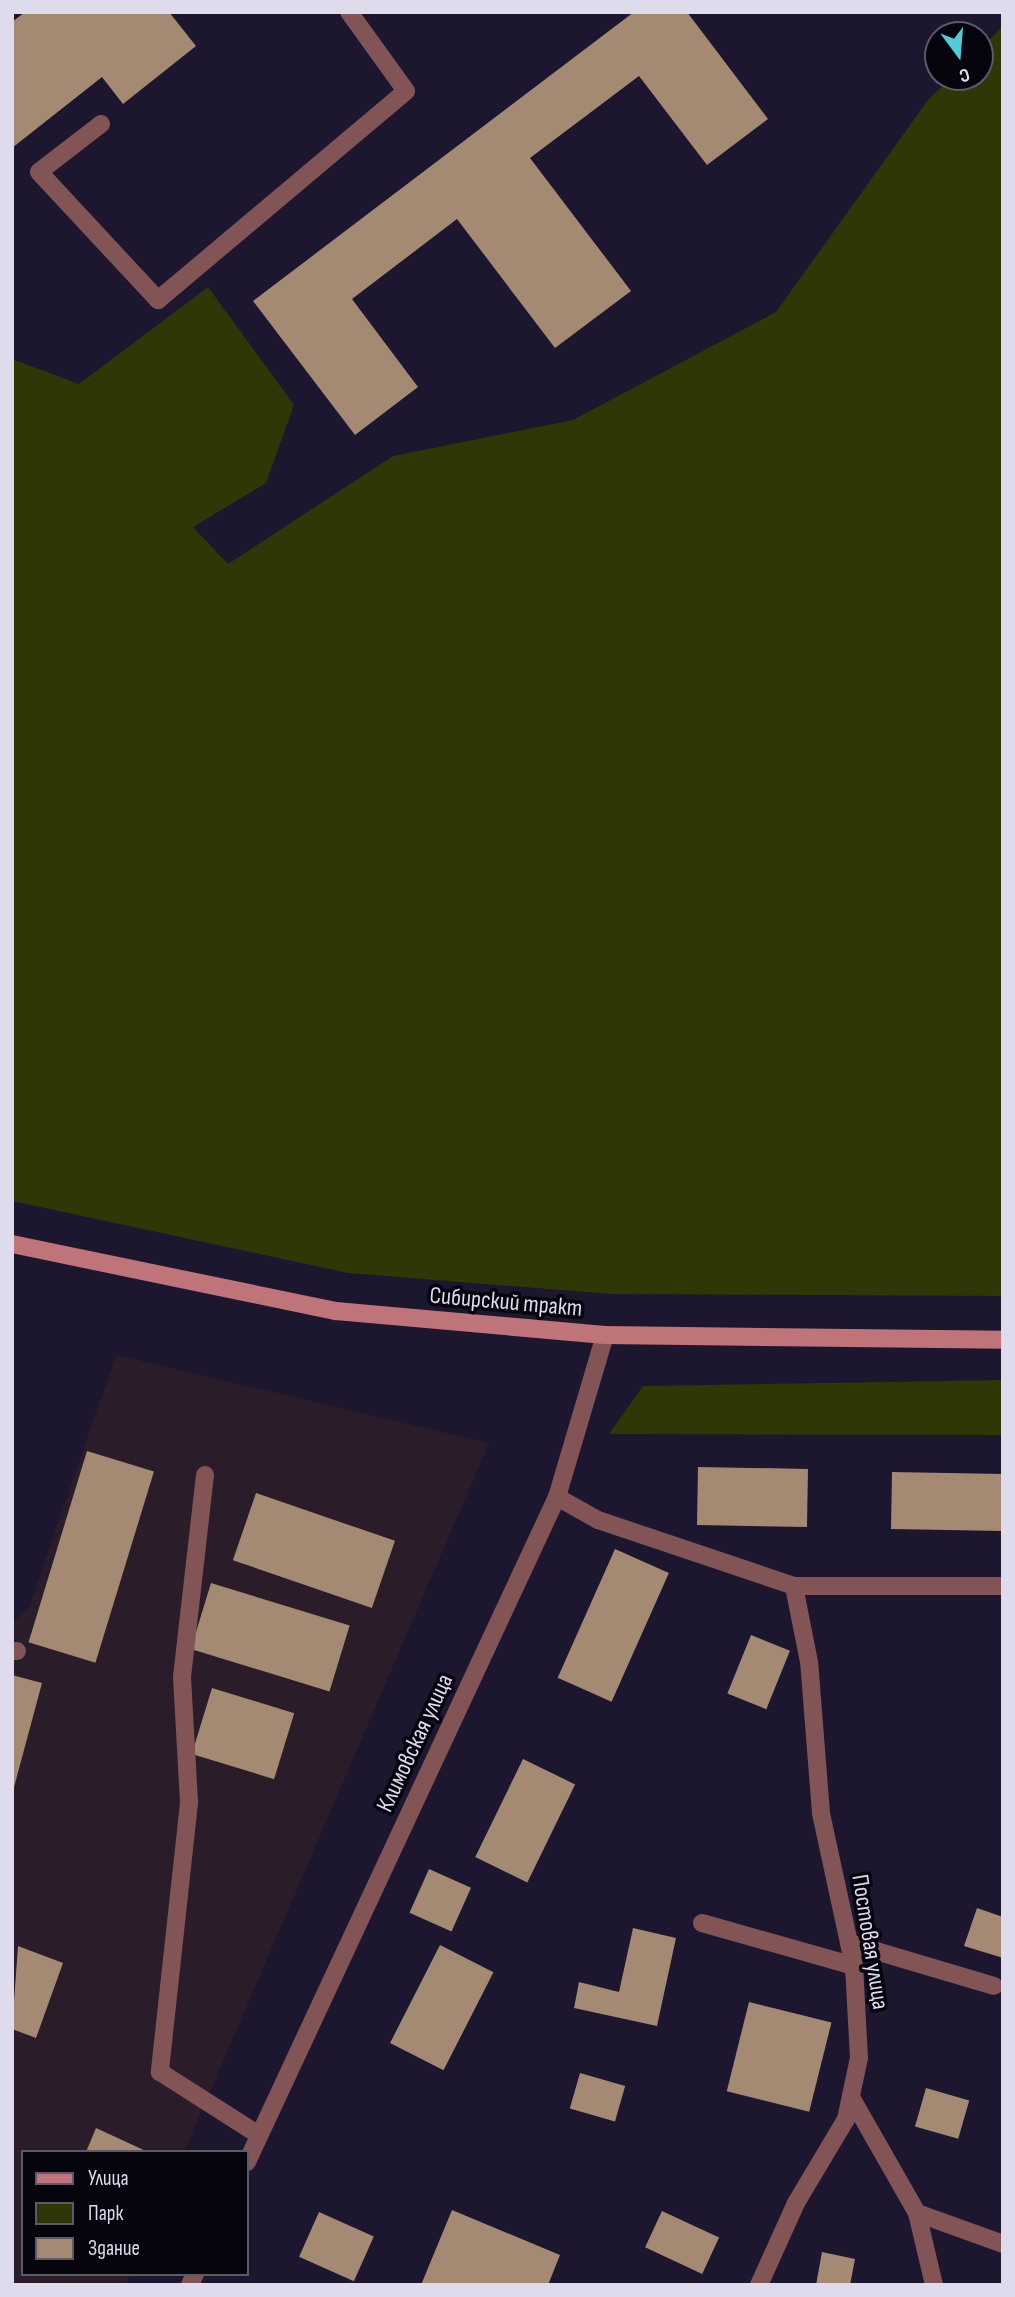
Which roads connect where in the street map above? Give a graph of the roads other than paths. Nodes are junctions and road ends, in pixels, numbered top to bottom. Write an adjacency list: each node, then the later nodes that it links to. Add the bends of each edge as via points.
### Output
1 (349, 12): 2 (street, via 406,91 158,300 38,172)
2 (101, 124)
3 (12, 1244): 4 (main road, Сибирский тракт, via 336,1311)
4 (605, 1335): 5 (main road, Сибирский тракт); 7 (street, Климовская улица)
5 (1003, 1340)
6 (205, 1475): 15 (street, via 182,1678 189,1803 160,2072)
7 (557, 1497): 8 (street, via 598,1520); 15 (street, Климовская улица)
8 (794, 1586): 9 (street); 11 (street, Постовая улица, via 809,1662 815,1774)
9 (1003, 1586)
10 (702, 1923): 12 (street)
11 (849, 1943): 12 (street, Постовая улица); 13 (street)
12 (854, 1966): 14 (street, Постовая улица, via 859,2058)
13 (994, 1986)
14 (852, 2099): 17 (street); 19 (street, Постовая улица)
15 (259, 2135): 16 (street, Климовская улица)
16 (248, 2160)
17 (917, 2213): 18 (street); 20 (street)
18 (1003, 2244)
19 (759, 2285)
20 (934, 2285)

